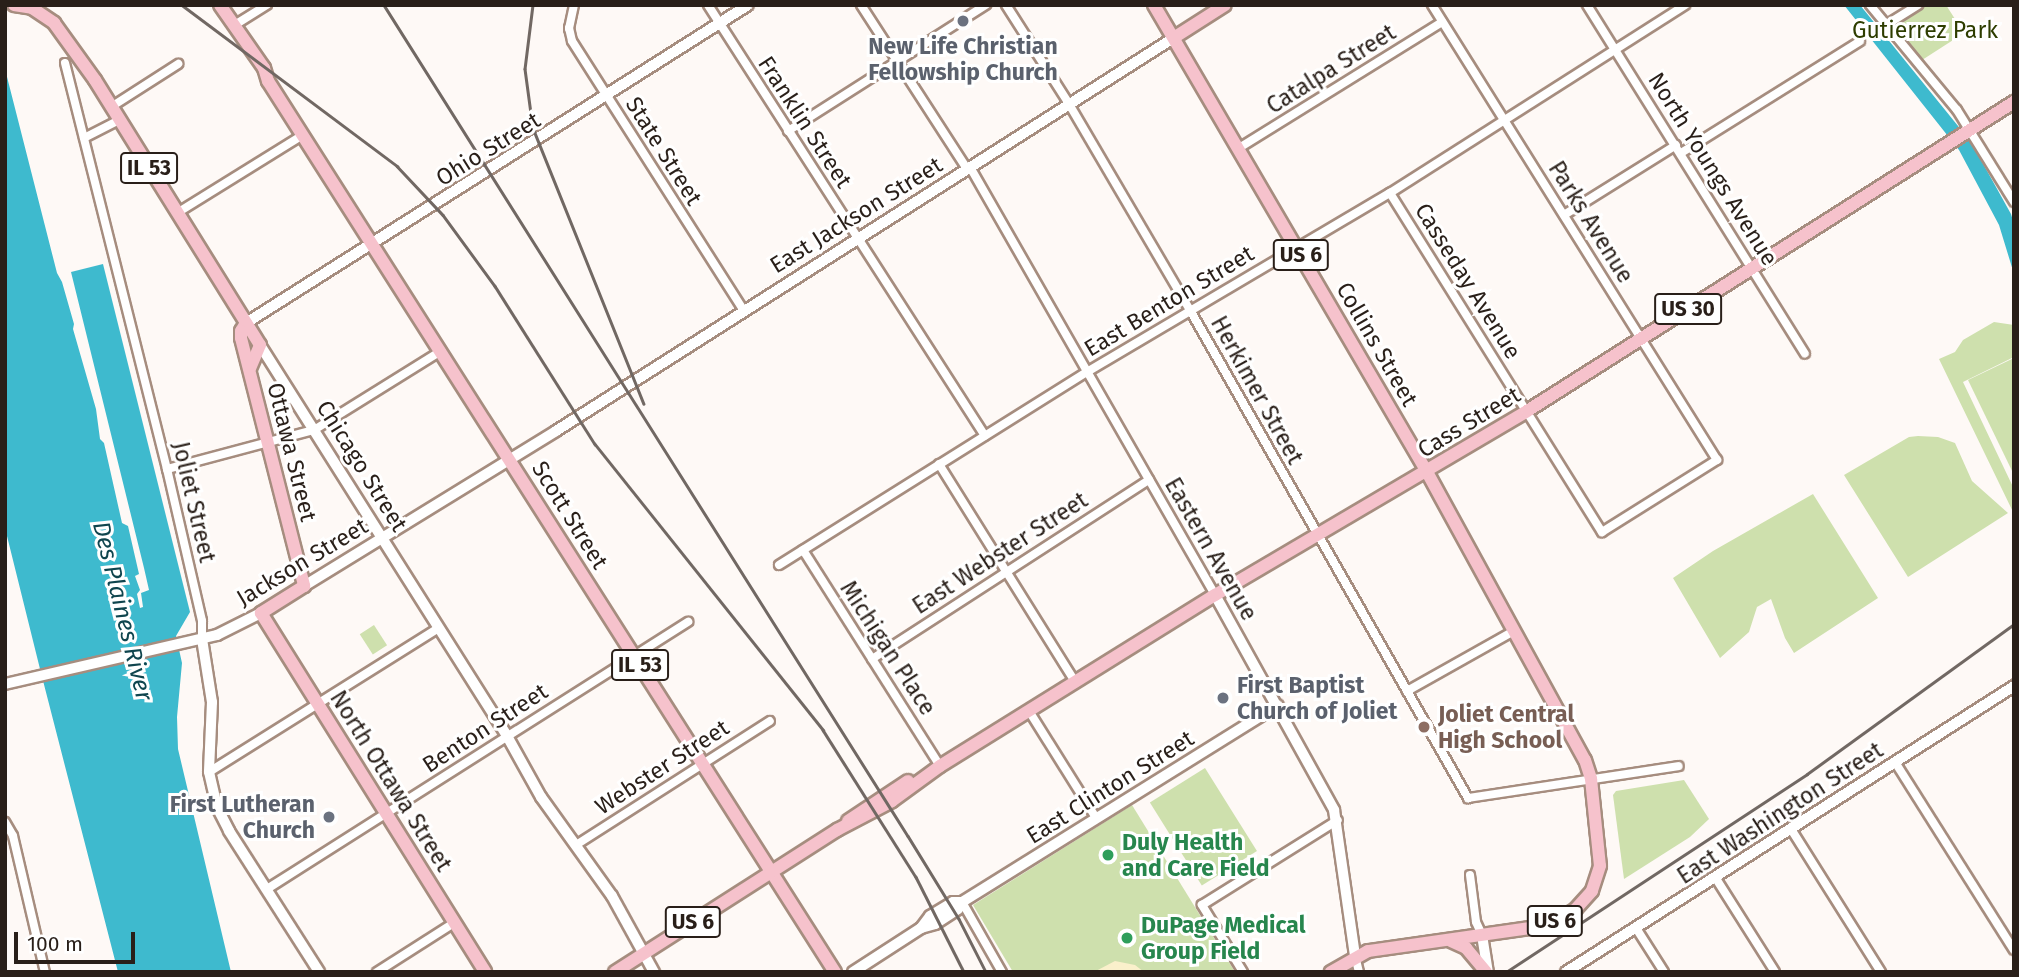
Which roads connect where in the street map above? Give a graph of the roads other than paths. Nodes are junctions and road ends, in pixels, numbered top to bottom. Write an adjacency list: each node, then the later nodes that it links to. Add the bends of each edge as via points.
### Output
1 (14, 5): 17 (main road, Chicago Street / IL 53)
2 (220, 5): 21 (main road, Scott Street)
3 (267, 5): 21 (street)
4 (574, 5): 28 (street, State Street, via 569,28 572,41)
5 (708, 5): 19 (street, Franklin Street)
6 (748, 5): 19 (street, Ohio Street)
7 (861, 5): 26 (street, Eastern Avenue)
8 (986, 5): 26 (street)
9 (1006, 5): 30 (street, Herkimer Street)
10 (1154, 5): 22 (main road, Collins Street)
11 (1225, 5): 22 (main road, East Jackson Street)
12 (1432, 5): 18 (street, Parks Avenue)
13 (1587, 5): 24 (street, North Youngs Avenue)
14 (1685, 5): 24 (street, East Benton Street)
15 (1870, 5): 20 (street)
16 (1918, 5): 20 (street)
17 (48, 11): 31 (main road, Chicago Street / IL 53)
18 (1442, 22): 33 (street, Parks Avenue); 38 (street, Catalpa Street)
19 (719, 23): 28 (street, Ohio Street); 35 (street, Franklin Street)
20 (1886, 25): 34 (street)
21 (233, 26): 36 (main road, Scott Street)
22 (1175, 37): 30 (street, East Jackson Street); 38 (main road, Collins Street / US 6)
23 (1860, 41): 39 (street)
24 (1615, 50): 33 (street, East Benton Street); 39 (street, North Youngs Avenue)
25 (65, 62): 37 (street, Joliet Street)
26 (898, 62): 35 (street); 40 (street, Eastern Avenue)
27 (178, 64): 31 (street)
28 (608, 96): 46 (street, Ohio Street); 50 (street, State Street)
29 (2014, 102): 34 (main road, Cass Street / US 30)
30 (1069, 104): 40 (street, East Jackson Street); 49 (street, Herkimer Street)
31 (111, 107): 32 (main road, Chicago Street / IL 53)
32 (119, 120): 37 (street); 43 (main road, Chicago Street / IL 53)
33 (1504, 120): 41 (street, East Benton Street); 44 (street, Parks Avenue)
34 (1971, 130): 42 (street); 48 (main road, Cass Street / US 30)
35 (788, 131): 45 (street, Franklin Street)
36 (303, 135): 43 (street); 46 (main road, Scott Street)
37 (84, 138): 64 (street, Joliet Street)
38 (1239, 148): 47 (main road, Collins Street / US 6)
39 (1678, 149): 44 (street); 48 (street, North Youngs Avenue)
40 (968, 168): 45 (street, East Jackson Street); 57 (street, Eastern Avenue)
41 (1390, 192): 47 (street, East Benton Street); 58 (street, Casseday Avenue)
42 (2014, 202)
43 (177, 213): 51 (main road, Chicago Street / IL 53)
44 (1564, 215): 52 (street, Parks Avenue)
45 (857, 239): 50 (street, East Jackson Street); 60 (street, Franklin Street)
46 (372, 244): 51 (street, Ohio Street); 54 (main road, Scott Street)
47 (1297, 247): 49 (street, East Benton Street); 65 (main road, Collins Street / US 6)
48 (1754, 268): 52 (main road, Cass Street / US 30); 55 (street, North Youngs Avenue)
49 (1190, 310): 57 (street, East Benton Street); 68 (street, Herkimer Street)
50 (744, 311): 62 (street, East Jackson Street)
51 (246, 323): 53 (main road, Chicago Street); 56 (main road, Ottawa Street, via 241,338)
52 (1641, 338): 58 (main road, Cass Street / US 30); 67 (street, Parks Avenue, via 1717,460)
53 (260, 345): 56 (main road, Ottawa Street); 59 (street, Chicago Street)
54 (441, 351): 59 (street); 62 (main road, Scott Street)
55 (1805, 354)
56 (250, 368): 61 (main road, Ottawa Street)
57 (1087, 372): 60 (street, East Benton Street); 66 (street, Eastern Avenue)
58 (1527, 411): 65 (main road, Cass Street / US 30); 67 (street, Casseday Avenue)
59 (314, 430): 61 (street); 69 (street, Chicago Street)
60 (985, 436): 63 (street, East Benton Street)
61 (269, 443): 64 (street); 73 (main road, Ottawa Street)
62 (509, 459): 69 (street, Jackson Street); 80 (main road, Scott Street / IL 53)
63 (939, 464): 70 (street, East Benton Street); 72 (street)
64 (167, 469): 79 (street, Joliet Street, via 202,621)
65 (1427, 472): 68 (main road, Cass Street / US 6); 78 (main road, Collins Street / US 6)
66 (1149, 480): 72 (street, East Webster Street); 74 (street, Eastern Avenue)
67 (1602, 532)
68 (1317, 536): 74 (main road, Cass Street / US 6); 85 (street, Herkimer Street)
69 (382, 538): 73 (street, Jackson Street); 77 (street, Chicago Street)
70 (803, 550): 71 (street, East Benton Street); 81 (street, Michigan Place)
71 (779, 565)
72 (1007, 571): 81 (street, East Webster Street); 82 (street)
73 (304, 586): 75 (main road, Jackson Street)
74 (1215, 595): 82 (main road, Cass Street / US 6); 87 (street, Eastern Avenue)
75 (261, 613): 79 (street, Jackson Street); 86 (main road, North Ottawa Street)
76 (688, 622): 80 (street, Benton Street)
77 (439, 628): 86 (street); 90 (street, Chicago Street)
78 (1513, 632): 85 (street); 96 (main road, Collins Street / US 6, via 1585,760)
79 (202, 639): 83 (street, Jackson Street); 95 (street, Joliet Street, via 212,702)
80 (634, 655): 90 (street, Benton Street); 92 (main road, Scott Street / IL 53)
81 (872, 659): 93 (street, Michigan Place)
82 (1075, 682): 88 (main road, Cass Street / US 6)
83 (5, 684)
84 (2014, 686): 91 (street, East Washington Street)
85 (1408, 691): 96 (street, Herkimer Street, via 1468,798)
86 (317, 705): 95 (street); 97 (main road, North Ottawa Street)
87 (1278, 705): 98 (street, East Clinton Street); 99 (street, Eastern Avenue)
88 (1029, 711): 93 (main road, Cass Street / US 6); 98 (street)
89 (770, 721): 92 (street, Webster Street)
90 (508, 736): 97 (street, Benton Street); 103 (street, Chicago Street, via 541,797)
91 (1895, 762): 101 (street, East Washington Street); 113 (street)
92 (703, 764): 103 (street, Webster Street); 104 (main road, Scott Street / IL 53)
93 (940, 766): 104 (main road, Cass Street / US 6)
94 (1679, 766): 96 (street)
95 (209, 772): 107 (street, Joliet Street, via 222,819)
96 (1591, 779): 111 (main road, Collins Street / US 6, via 1600,866 1592,891 1569,914 1550,924)
97 (386, 814): 107 (street, Benton Street); 109 (main road, North Ottawa Street)
98 (1096, 818): 108 (street, East Clinton Street)
99 (1338, 820): 115 (street, Eastern Avenue); 125 (street, via 1202,905)
100 (5, 822): 102 (street)
101 (1791, 829): 106 (street, East Washington Street); 132 (street)
102 (9, 839): 116 (street)
103 (576, 845): 114 (street, Chicago Street)
104 (771, 872): 114 (main road, Cass Street / US 6); 122 (main road, Scott Street / IL 53)
105 (1470, 875): 111 (street)
106 (1715, 877): 110 (street, East Washington Street); 131 (street)
107 (267, 889): 117 (street, Joliet Street)
108 (962, 902): 123 (street, East Clinton Street, via 941,909 921,928); 124 (street)
109 (454, 923): 118 (street); 119 (main road, North Ottawa Street)
110 (1636, 928): 129 (street, East Washington Street); 130 (street)
111 (1482, 935): 112 (main road, US 6); 128 (street)
112 (1447, 940): 115 (main road, US 6); 128 (main road, via 1466,948)
113 (2014, 950)
114 (644, 953): 120 (main road, Cass Street / US 6); 121 (street, Chicago Street)
115 (1356, 956): 126 (main road, US 6); 127 (street, Eastern Avenue)
116 (45, 972)
117 (318, 972)
118 (377, 972)
119 (485, 972)
120 (615, 972)
121 (654, 972)
122 (835, 972)
123 (853, 972)
124 (1002, 972)
125 (1243, 972)
126 (1331, 972)
127 (1359, 972)
128 (1487, 972)
129 (1566, 972)
130 (1664, 972)
131 (1775, 972)
132 (1881, 972)

